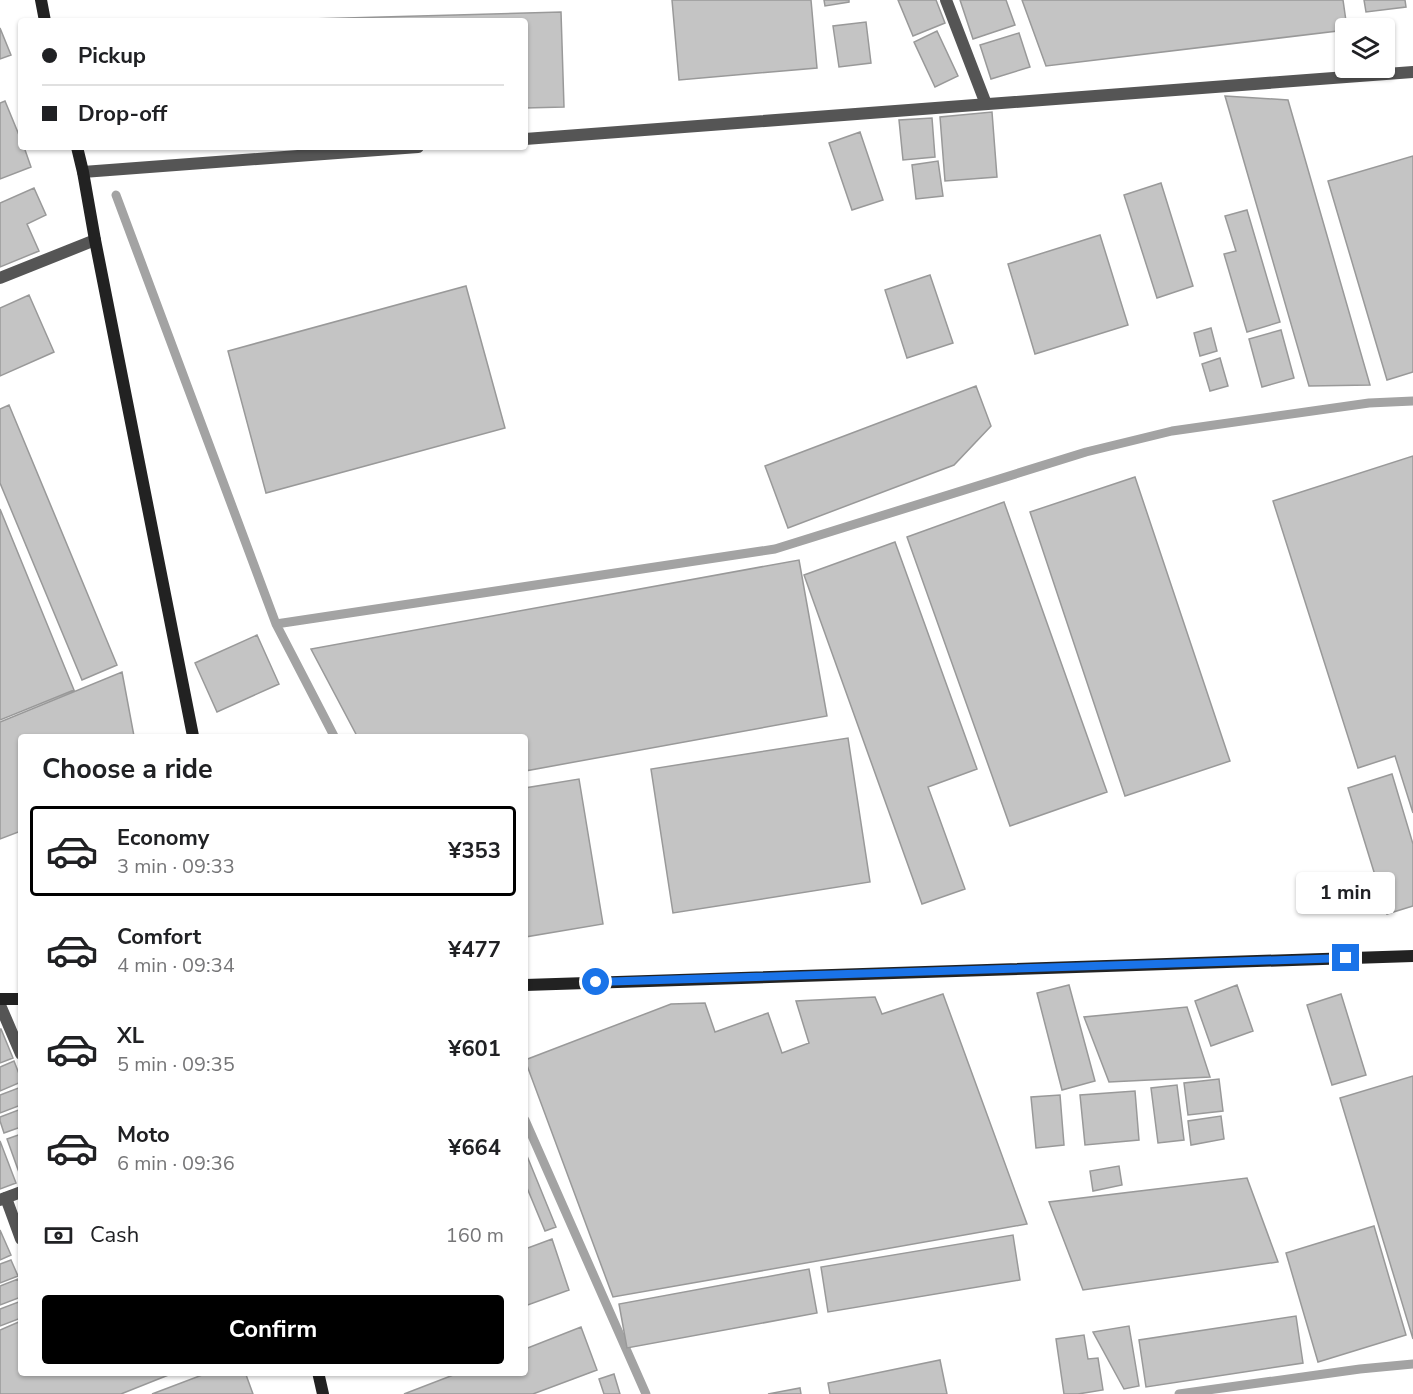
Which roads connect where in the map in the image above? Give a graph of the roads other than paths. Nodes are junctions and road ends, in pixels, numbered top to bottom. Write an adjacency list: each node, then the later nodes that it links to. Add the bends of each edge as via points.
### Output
1 (41, 0): 3 (street)
2 (946, 0): 5 (street)
3 (44, 18)
4 (1413, 72): 5 (street)
5 (986, 104): 6 (street)
6 (528, 139)
7 (78, 150): 9 (street)
8 (378, 150): 9 (street)
9 (83, 172): 10 (street)
10 (95, 240): 11 (street); 12 (street)
11 (0, 278)
12 (193, 734)
13 (1413, 956): 14 (street)
14 (528, 984)
15 (0, 999): 16 (street)
16 (18, 999)
17 (0, 1005): 18 (street)
18 (18, 1047)
19 (18, 1193): 20 (street)
20 (3, 1199): 21 (street)
21 (18, 1232)
22 (319, 1376): 23 (street)
23 (322, 1394)

